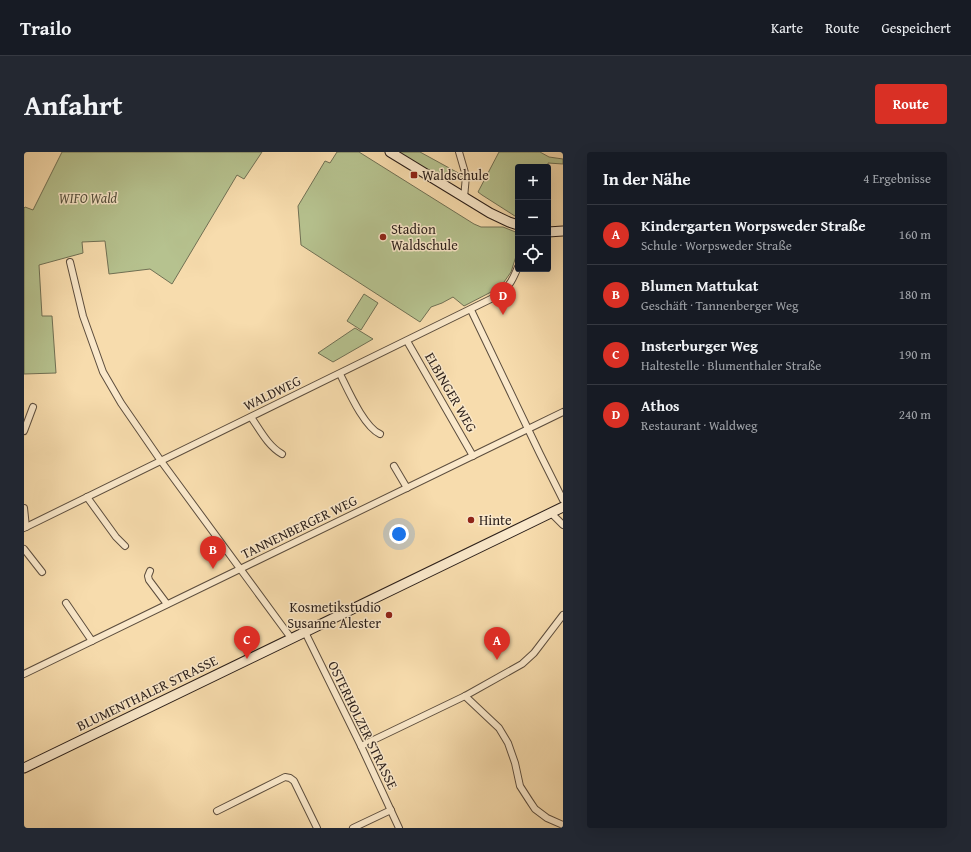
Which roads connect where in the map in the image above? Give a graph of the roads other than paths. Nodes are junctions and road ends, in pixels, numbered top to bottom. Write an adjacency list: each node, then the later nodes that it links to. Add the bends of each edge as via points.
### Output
1 (390, 152): 3 (main road)
2 (459, 152): 3 (street, via 466,176)
3 (464, 198): 4 (main road)
4 (515, 224)
5 (563, 231): 6 (main road)
6 (551, 232)
7 (70, 262): 20 (street, via 83,316 103,372)
8 (516, 272): 9 (street, WALDWEG, via 509,286 501,294)
9 (471, 310): 10 (street, WALDWEG); 15 (street)
10 (407, 341): 11 (street, WALDWEG); 19 (street, ELBINGER WEG)
11 (340, 374): 14 (street, WALDWEG); 17 (street, via 365,420 371,429)
12 (33, 407): 16 (street)
13 (563, 412): 15 (street, TANNENBERGER WEG)
14 (251, 417): 18 (street, via 270,445); 20 (street, WALDWEG)
15 (528, 429): 19 (street, TANNENBERGER WEG); 24 (street)
16 (24, 431)
17 (380, 434)
18 (282, 454)
19 (473, 456): 22 (street, TANNENBERGER WEG)
20 (161, 461): 23 (street, WALDWEG); 32 (street)
21 (394, 466): 22 (street)
22 (407, 488): 32 (street, TANNENBERGER WEG)
23 (87, 497): 29 (street, WALDWEG); 30 (street)
24 (563, 500)
25 (563, 507): 27 (main road, BLUMENTHALER STRASSE)
26 (24, 508): 29 (street)
27 (551, 513): 28 (street); 38 (main road, BLUMENTHALER STRASSE)
28 (563, 525)
29 (25, 528)
30 (125, 546)
31 (24, 549): 34 (street)
32 (240, 569): 36 (street, TANNENBERGER WEG); 39 (street)
33 (150, 571): 36 (street, via 149,580)
34 (42, 572)
35 (66, 603): 40 (street)
36 (167, 604): 40 (street, TANNENBERGER WEG)
37 (563, 615): 42 (street, via 534,654 522,664)
38 (305, 632): 39 (main road, BLUMENTHALER STRASSE); 43 (street, OSTERHOLZER STRASSE)
39 (291, 638): 44 (main road, BLUMENTHALER STRASSE)
40 (92, 641): 41 (street, TANNENBERGER WEG)
41 (24, 674)
42 (465, 696): 43 (street); 47 (street, via 503,734 515,764 520,786 535,809)
43 (361, 746): 45 (street, OSTERHOLZER STRASSE)
44 (24, 768)
45 (390, 810): 49 (street); 50 (street, OSTERHOLZER STRASSE)
46 (217, 811): 48 (street, via 285,777 294,781)
47 (563, 825)
48 (317, 828)
49 (353, 828)
50 (399, 828)

